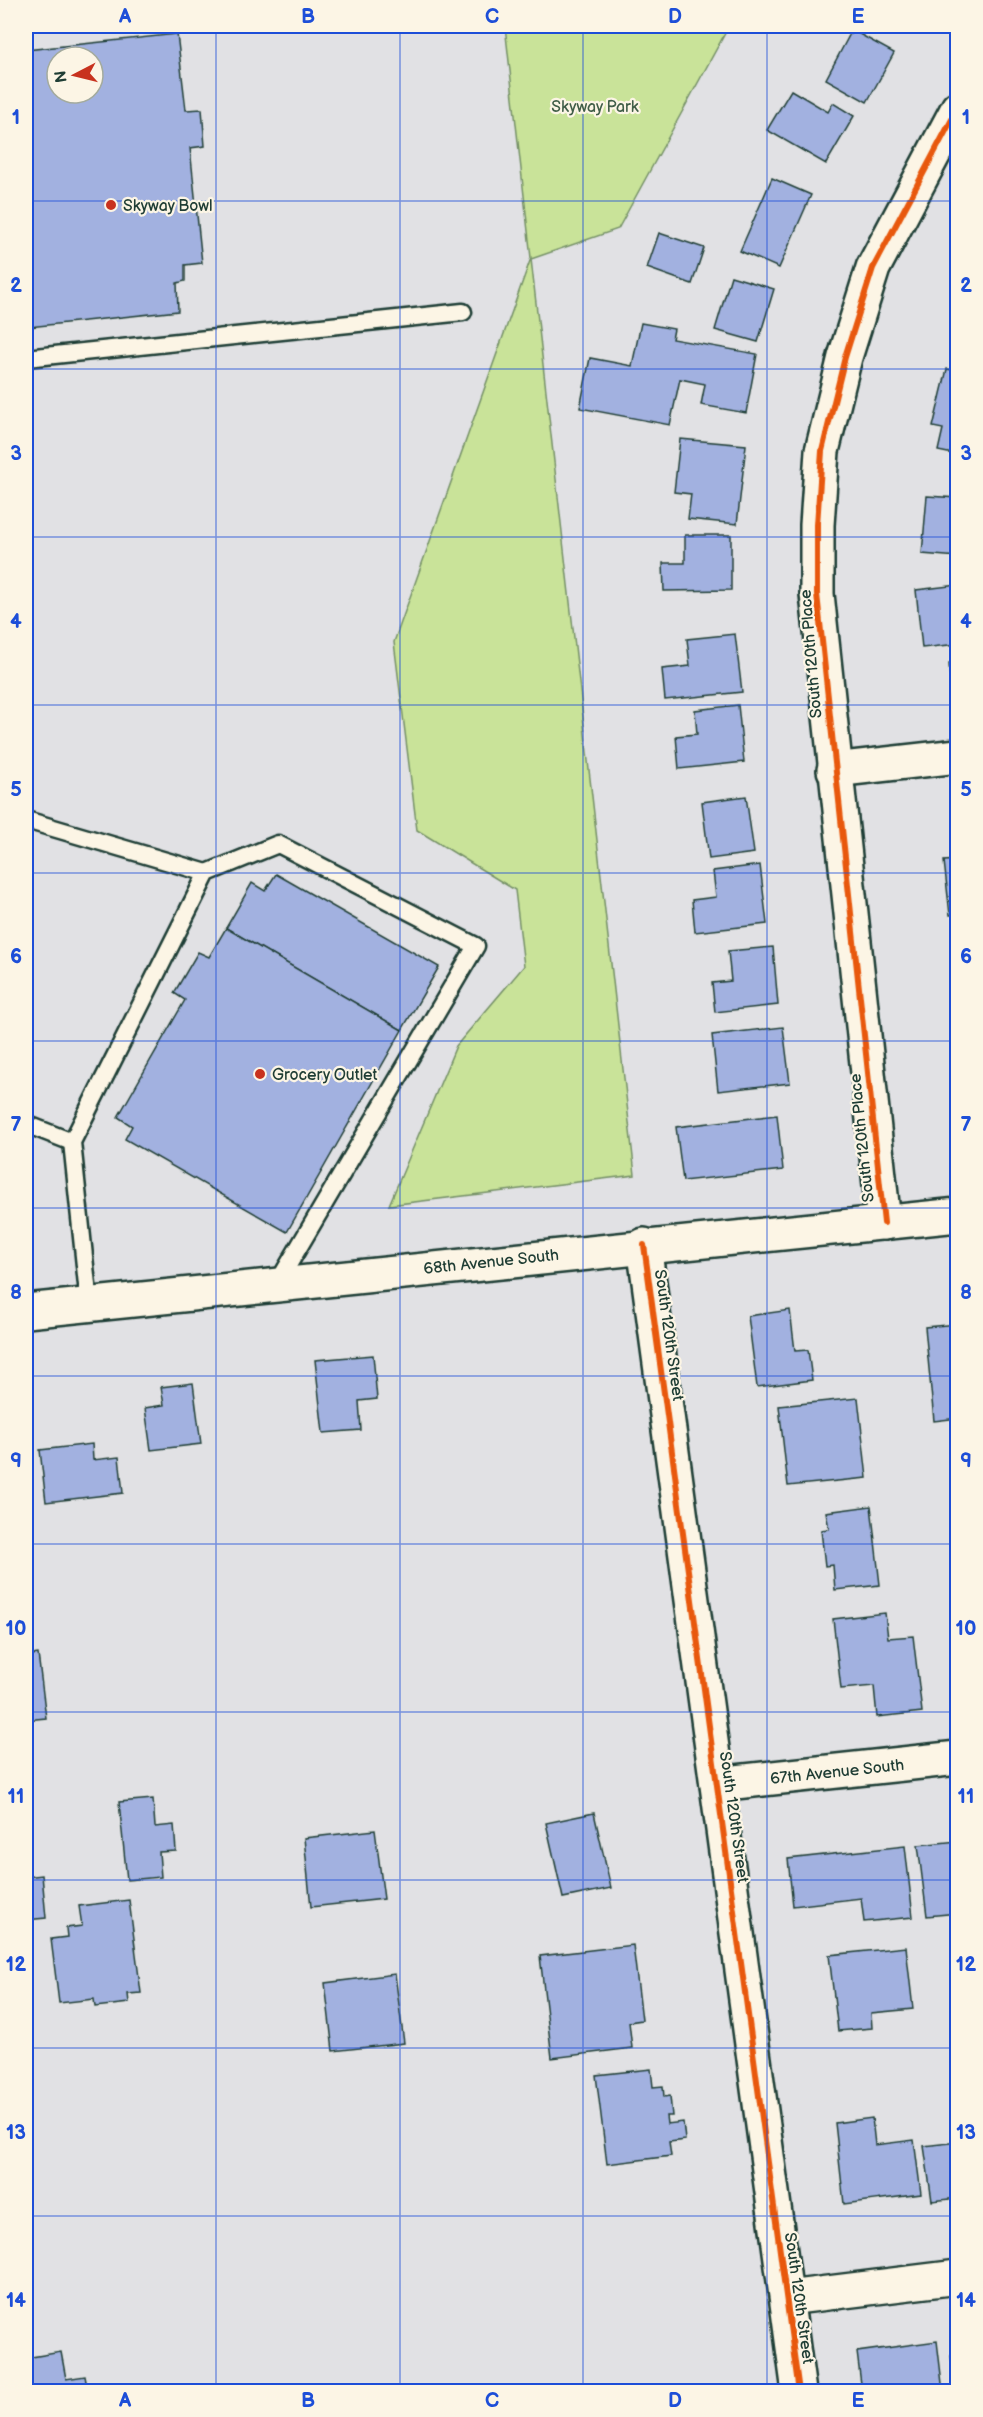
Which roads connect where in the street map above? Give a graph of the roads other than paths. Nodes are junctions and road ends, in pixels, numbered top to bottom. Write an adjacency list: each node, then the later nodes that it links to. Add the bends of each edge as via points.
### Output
1 (957, 108): 2 (street, South 120th Place)
2 (949, 141): 6 (street, South 120th Place, via 873,268 844,357 822,451 817,594)
3 (463, 312): 4 (lane)
4 (26, 358)
5 (957, 756): 6 (street)
6 (834, 770): 12 (street, South 120th Place)
7 (26, 820): 8 (lane)
8 (207, 873): 10 (lane); 14 (lane, via 278,844 476,946)
9 (26, 1124): 10 (lane)
10 (72, 1142): 15 (lane)
11 (957, 1215): 12 (street, 68th Avenue South)
12 (884, 1223): 13 (street, 68th Avenue South)
13 (644, 1245): 14 (street, 68th Avenue South); 18 (street, South 120th Street)
14 (278, 1284): 15 (street, 68th Avenue South)
15 (89, 1304): 16 (street, 68th Avenue South)
16 (26, 1311)
17 (957, 1758): 18 (street, 67th Avenue South)
18 (717, 1784): 20 (street, South 120th Street)
19 (957, 2277): 20 (street)
20 (787, 2298): 21 (street, South 120th Street)
21 (799, 2391)

